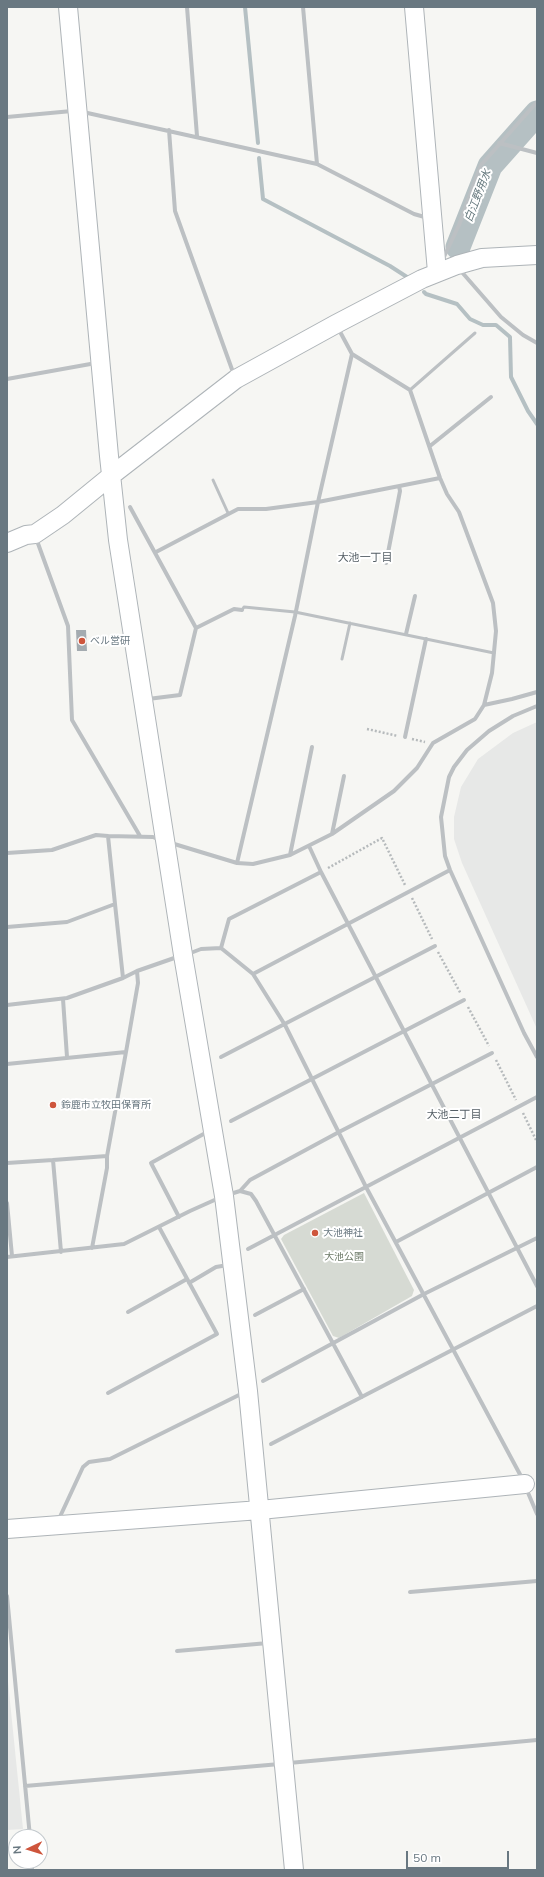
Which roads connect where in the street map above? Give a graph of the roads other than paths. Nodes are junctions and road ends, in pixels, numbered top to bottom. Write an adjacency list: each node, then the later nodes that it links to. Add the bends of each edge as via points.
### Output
1 (68, 7): 6 (street)
2 (187, 7): 9 (street)
3 (302, 7): 12 (street)
4 (414, 7): 13 (street)
5 (537, 102): 10 (street)
6 (78, 111): 7 (street); 8 (street); 21 (street)
7 (7, 117)
8 (168, 130): 9 (street); 23 (street, via 175,211)
9 (197, 136): 12 (street)
10 (500, 144): 11 (street); 16 (street, via 481,165 459,225)
11 (537, 153)
12 (317, 164): 13 (street, via 414,214)
13 (432, 219): 16 (street)
14 (537, 255): 15 (street, via 482,258)
15 (457, 265): 16 (street); 19 (street, via 501,317)
16 (437, 272): 17 (street)
17 (336, 324): 20 (street); 23 (street)
18 (475, 333): 24 (lane)
19 (537, 343)
20 (352, 354): 24 (street); 31 (street)
21 (101, 362): 22 (street); 27 (street, via 108,456)
22 (7, 379)
23 (236, 379): 27 (street)
24 (410, 390): 26 (street)
25 (491, 397): 26 (street)
26 (430, 446): 28 (street)
27 (112, 474): 34 (street, via 63,515); 49 (street, via 118,540)
28 (440, 478): 30 (street); 46 (street, via 459,512 493,603 496,631)
29 (213, 480): 33 (lane)
30 (399, 486): 31 (street); 38 (street)
31 (318, 502): 33 (street, via 266,509 238,509); 41 (street)
32 (130, 507): 37 (street)
33 (228, 513): 37 (street)
34 (30, 535): 35 (street); 36 (street); 57 (street, via 68,626 72,720)
35 (7, 542)
36 (7, 550)
37 (156, 552): 43 (street)
38 (386, 563)
39 (415, 596): 44 (street)
40 (242, 610): 41 (lane, via 244,607); 43 (street, via 234,609)
41 (295, 612): 42 (lane); 62 (street)
42 (350, 623): 44 (lane); 47 (lane)
43 (196, 628): 49 (street, via 180,695)
44 (406, 634): 45 (lane)
45 (426, 640): 46 (lane); 52 (street)
46 (494, 653): 50 (street)
47 (342, 659)
48 (537, 692): 50 (street)
49 (144, 699): 58 (street)
50 (484, 705): 55 (street, via 474,719 433,743 417,768 394,791)
51 (537, 706): 63 (street, via 513,716 489,731 467,750 454,767 446,788 441,817 445,856)
52 (405, 737)
53 (312, 747): 61 (street)
54 (344, 776): 55 (street)
55 (332, 834): 59 (street)
56 (108, 836): 57 (street); 60 (street, via 96,835 52,850); 65 (street)
57 (140, 836): 58 (street)
58 (165, 841): 62 (street); 70 (street)
59 (309, 846): 61 (street); 64 (street)
60 (7, 853)
61 (290, 855): 62 (street, via 253,864)
62 (237, 863)
63 (450, 870): 66 (street); 84 (street, via 524,1034)
64 (320, 872): 66 (street); 69 (street, via 229,920)
65 (115, 904): 67 (street, via 68,922); 74 (street)
66 (349, 924): 72 (street); 73 (street)
67 (7, 927)
68 (435, 946): 73 (street)
69 (221, 948): 70 (street, via 201,949); 72 (street)
70 (183, 955): 71 (street); 90 (street)
71 (137, 971): 74 (street); 80 (street, via 138,982)
72 (253, 974): 78 (street)
73 (376, 977): 78 (street); 79 (street)
74 (123, 978): 75 (street)
75 (63, 999): 77 (street); 82 (street)
76 (464, 1000): 79 (street)
77 (7, 1005)
78 (285, 1025): 83 (street); 86 (street)
79 (404, 1032): 86 (street); 87 (street)
80 (126, 1052): 82 (street); 93 (street)
81 (492, 1053): 87 (street)
82 (68, 1057): 85 (street)
83 (221, 1057)
84 (537, 1057)
85 (7, 1064)
86 (312, 1080): 89 (street); 91 (street)
87 (432, 1084): 91 (street); 92 (street)
88 (537, 1097): 92 (street)
89 (231, 1121)
90 (213, 1129): 98 (street); 101 (street, via 151,1163)
91 (339, 1132): 97 (street); 98 (street, via 250,1180)
92 (460, 1138): 97 (street); 99 (street)
93 (107, 1156): 94 (street); 106 (street)
94 (53, 1160): 95 (street); 109 (street)
95 (7, 1163)
96 (537, 1166): 99 (street)
97 (366, 1187): 103 (street); 105 (street)
98 (232, 1193): 101 (street); 103 (street, via 250,1194); 112 (street)
99 (489, 1193): 105 (street); 107 (street)
100 (7, 1203): 110 (street)
101 (179, 1217): 102 (street)
102 (158, 1227): 106 (street, via 124,1244); 113 (street)
103 (274, 1235): 108 (street); 115 (street)
104 (537, 1238): 107 (street)
105 (396, 1242): 116 (street)
106 (92, 1248): 109 (street)
107 (517, 1248): 114 (street); 116 (street)
108 (248, 1249)
109 (61, 1252): 110 (street)
110 (12, 1256): 111 (street)
111 (7, 1257)
112 (232, 1264): 113 (street, via 216,1267); 123 (street)
113 (188, 1281): 118 (street); 124 (street, via 217,1334)
114 (537, 1286)
115 (304, 1290): 119 (street); 120 (street)
116 (424, 1294): 120 (street); 121 (street)
117 (537, 1306): 121 (street)
118 (128, 1312)
119 (255, 1315)
120 (333, 1344): 122 (street); 125 (street)
121 (454, 1350): 125 (street); 127 (street)
122 (263, 1381)
123 (248, 1391): 128 (street); 130 (street, via 110,1459 89,1462 83,1467)
124 (108, 1393)
125 (362, 1397): 126 (street)
126 (271, 1444)
127 (525, 1484): 128 (street); 129 (street)
128 (260, 1510): 130 (street); 135 (street)
129 (537, 1514)
130 (55, 1527): 131 (street)
131 (7, 1530)
132 (537, 1581): 133 (street)
133 (410, 1592)
134 (7, 1596): 139 (street)
135 (273, 1643): 136 (street); 138 (street)
136 (177, 1651)
137 (537, 1740): 138 (street)
138 (284, 1764): 139 (street); 141 (street)
139 (25, 1786): 140 (street)
140 (29, 1829)
141 (294, 1870)

